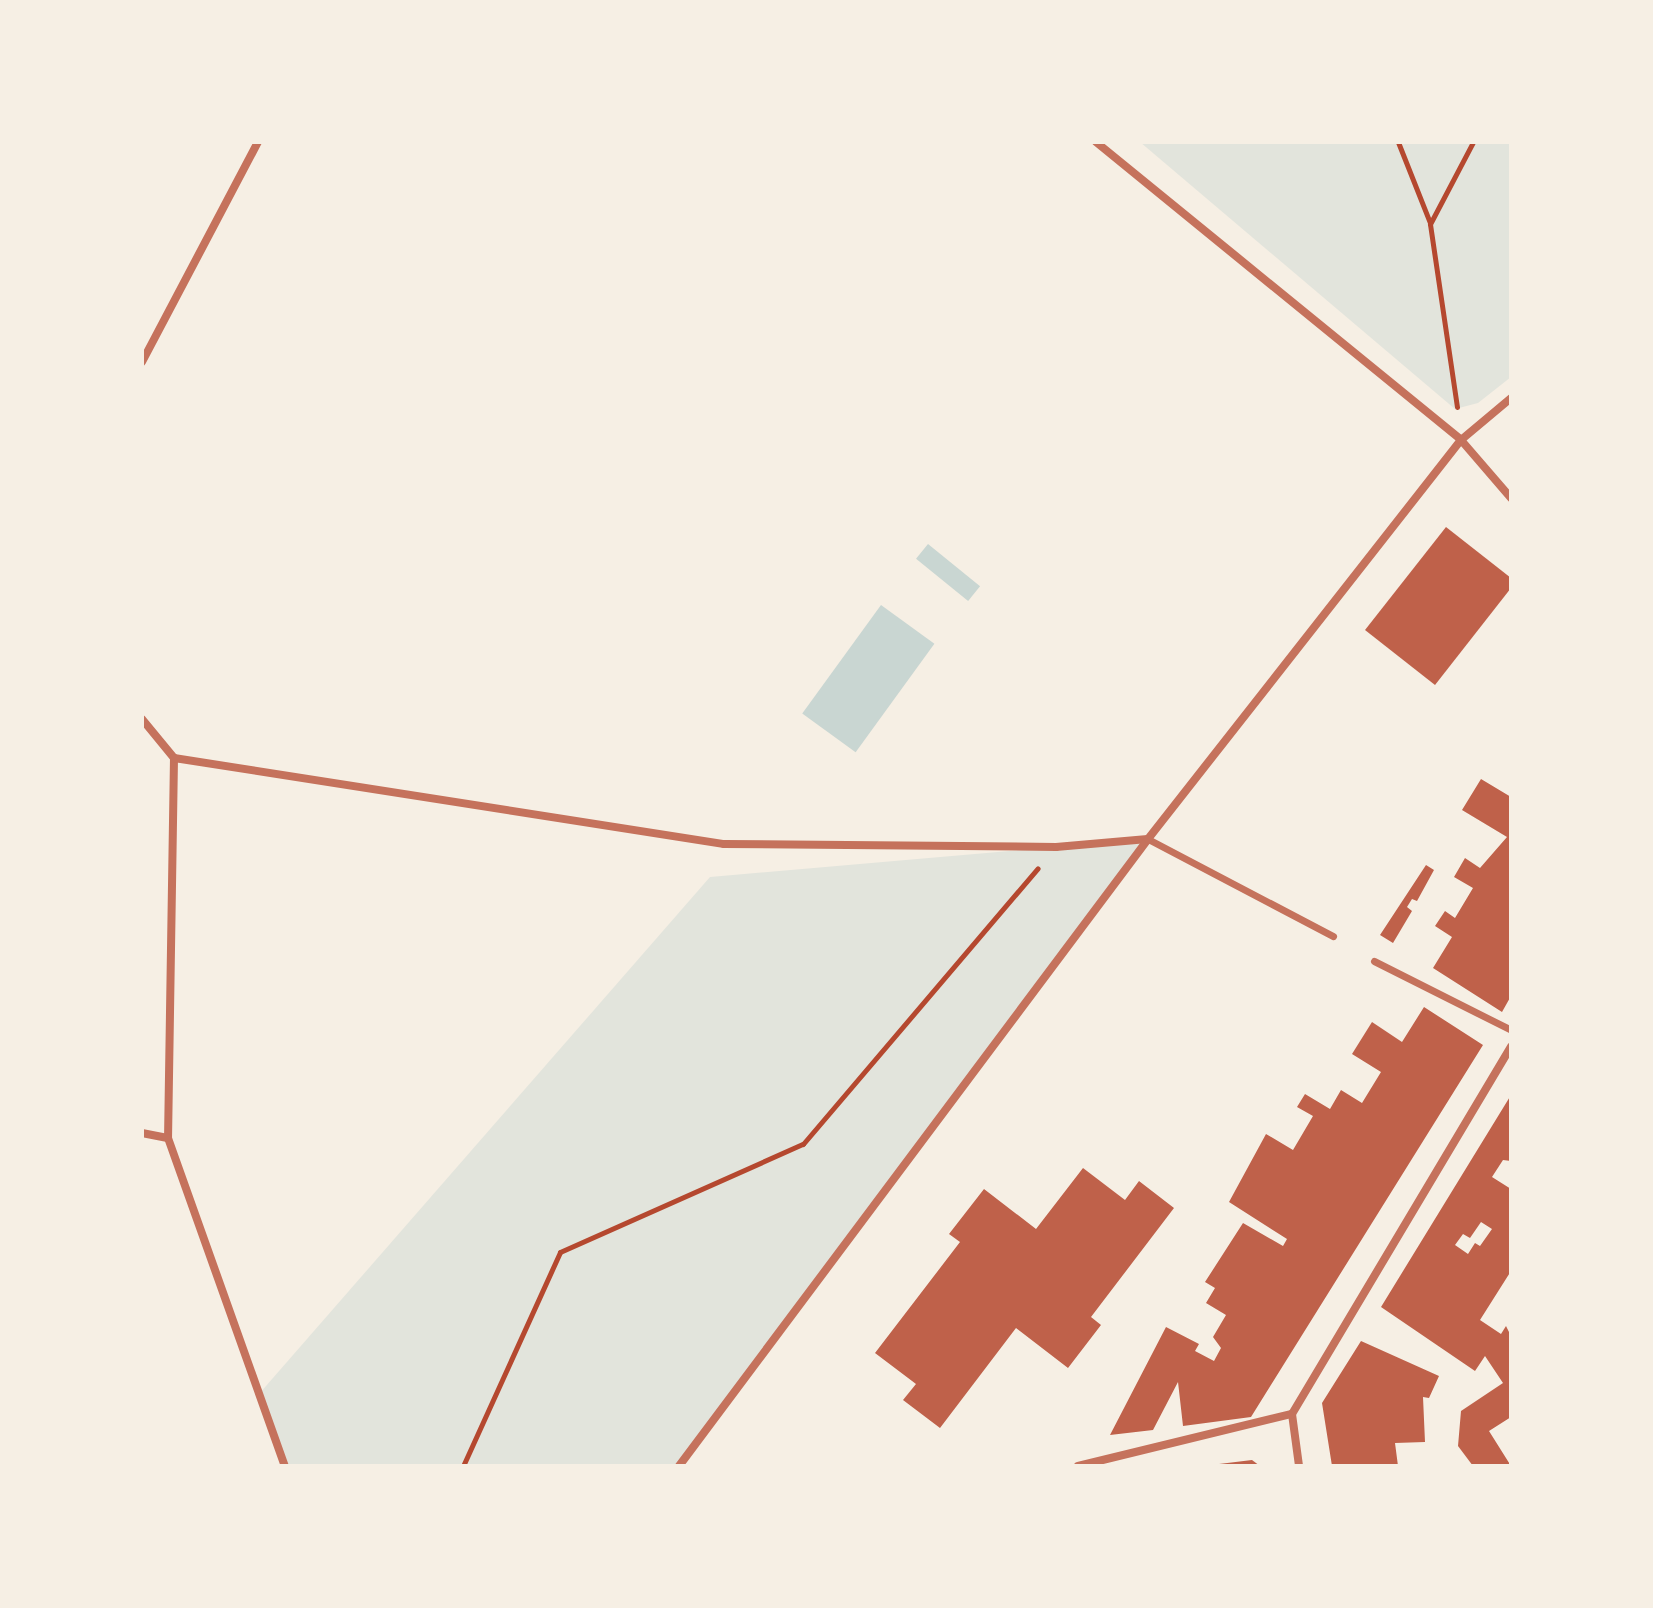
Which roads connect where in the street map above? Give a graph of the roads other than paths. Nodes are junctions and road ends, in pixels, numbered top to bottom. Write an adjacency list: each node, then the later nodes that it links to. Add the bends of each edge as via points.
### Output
1 (258, 142): 3 (street)
2 (1096, 142): 5 (street)
3 (142, 362)
4 (1511, 398): 5 (street)
5 (1461, 440): 6 (street); 9 (street)
6 (1511, 498)
7 (142, 719): 8 (street)
8 (174, 758): 9 (street, via 724,844 1056,847); 15 (street)
9 (1148, 839): 10 (street); 18 (street)
10 (1333, 936)
11 (1374, 961): 12 (street)
12 (1511, 1030)
13 (1511, 1046): 16 (street)
14 (142, 1133): 15 (street)
15 (168, 1138): 17 (street)
16 (1292, 1414): 19 (street); 20 (street)
17 (285, 1466)
18 (679, 1466)
19 (1078, 1466)
20 (1299, 1466)

